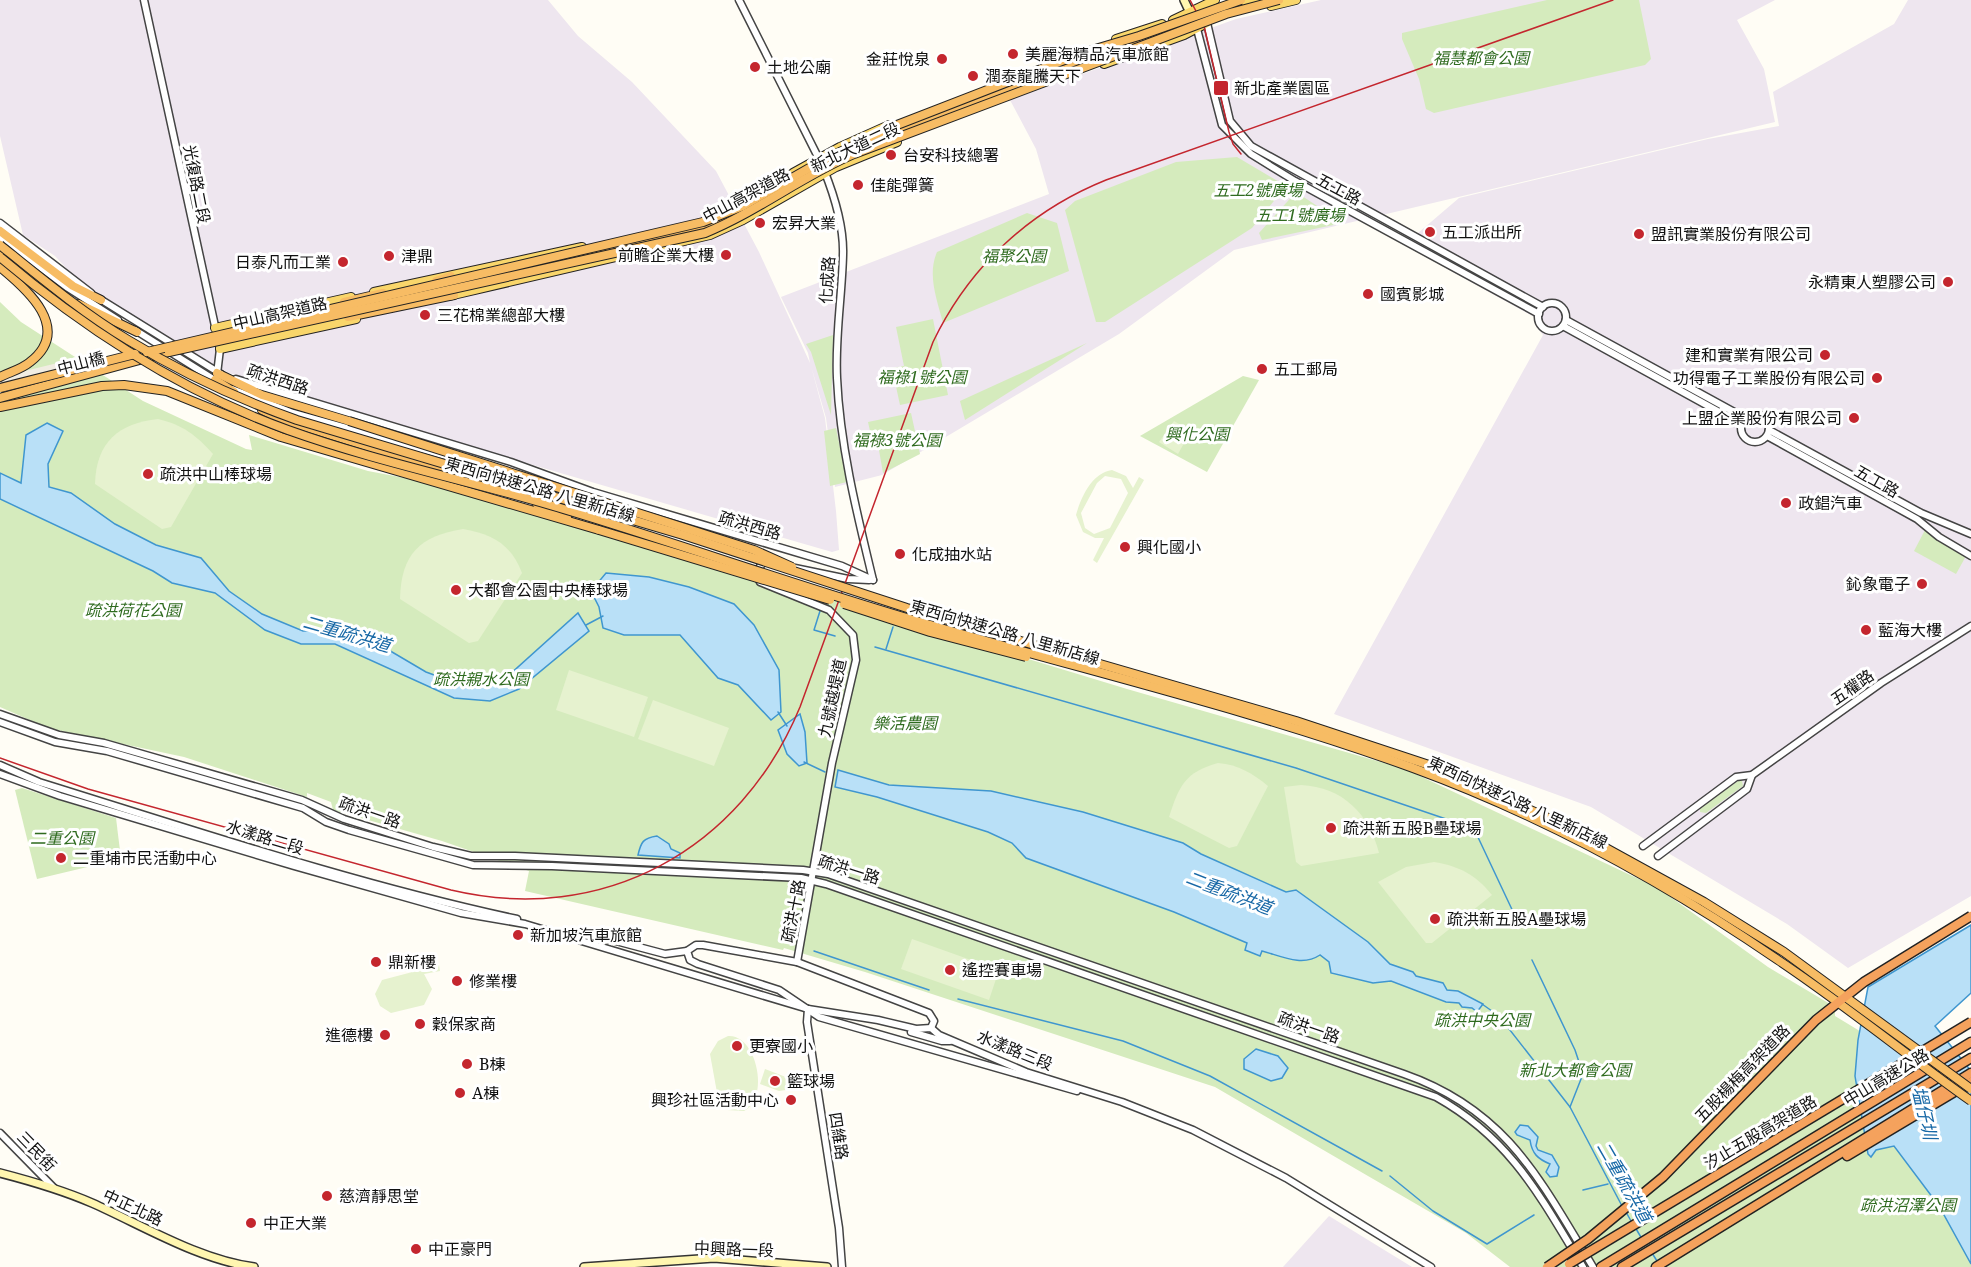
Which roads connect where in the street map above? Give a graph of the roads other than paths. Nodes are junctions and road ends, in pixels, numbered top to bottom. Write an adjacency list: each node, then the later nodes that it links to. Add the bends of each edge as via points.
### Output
1 (144, 0): 34 (street, 光復路二段)
2 (739, 0): 16 (street, 化成路)
3 (1184, 0): 13 (main road)
4 (1189, 0): 13 (main road)
5 (1215, 0): 12 (main road, 新北大道二段)
6 (1221, 0): 9 (highway, bridge)
7 (1241, 0): 28 (highway, 中山高架道路, bridge, via 1085,52 897,125 840,151 717,218)
8 (1261, 0): 14 (main road)
9 (1267, 0)
10 (1279, 0): 17 (highway, 中山高架道路, bridge, via 1226,14)
11 (1296, 0): 14 (main road)
12 (1205, 2): 13 (main road, 新北大道二段); 14 (main road)
13 (1190, 12): 14 (main road); 15 (main road); 16 (main road, 新北大道二段, via 1003,80)
14 (1208, 19): 15 (highway); 31 (street, 五工路, via 1230,121 1251,146)
15 (1196, 26): 17 (highway, bridge, via 1107,51 930,118); 18 (main road, 新北大道二段, via 979,108); 32 (street, 五工路, via 1222,125 1251,154)
16 (818, 158): 18 (street, 化成路); 19 (main road, 新北大道二段)
17 (830, 164): 37 (highway, 中山高架道路, bridge, via 746,214 689,238)
18 (825, 173): 29 (main road, 新北大道二段, via 710,235); 49 (street, 化成路, via 844,252 836,358 839,409)
19 (770, 188): 27 (main road, 新北大道二段, via 709,217); 28 (highway, bridge, via 748,206 709,225 524,269)
20 (0, 223): 30 (street, 疏洪西路)
21 (0, 231): 30 (highway, via 73,286)
22 (0, 237): 35 (street, 疏洪西路, via 68,288)
23 (0, 245): 50 (highway, 東西向快速公路 八里新店線, bridge, via 127,340 246,402)
24 (0, 252): 35 (highway, via 55,291)
25 (0, 257): 52 (highway, 東西向快速公路 八里新店線, bridge, via 67,310 135,355 232,407 291,431 525,497)
26 (0, 267): 39 (highway, via 33,295 47,329 31,362)
27 (451, 276): 34 (main road, 新北大道二段); 37 (highway, bridge, via 211,332)
28 (397, 294): 37 (highway, 中山高架道路, bridge)
29 (454, 295): 36 (main road, 新北大道二段); 37 (highway, bridge, via 211,348)
30 (102, 300): 38 (street, 疏洪西路)
31 (1543, 307): 32 (street); 33 (street, via 1558,304 1564,309)
32 (1539, 314): 33 (street, via 1539,323 1547,330 1556,331)
33 (1565, 323): 43 (street)
34 (215, 328): 36 (street, 光復路二段)
35 (137, 332): 38 (street, 疏洪西路)
36 (220, 349): 38 (street, 光復路二段)
37 (166, 350): 40 (highway, 中山橋, bridge); 41 (highway, 中山橋, bridge)
38 (216, 376): 45 (street, 疏洪西路, via 511,462); 45 (street, 疏洪西路, via 256,400 294,413 472,464); 46 (highway, bridge, via 280,419 499,488); 50 (highway, bridge, via 262,395 754,549)
39 (0, 377)
40 (0, 388)
41 (0, 398)
42 (0, 407): 46 (highway, via 102,386 124,385 167,392 281,436)
43 (1743, 421): 44 (street, via 1752,414 1761,415 1769,423); 44 (street, via 1743,435 1749,440 1758,442)
44 (1768, 433): 47 (street, 五工路, via 1921,513); 48 (street, 五工路, via 1917,519)
45 (583, 489): 49 (street, 疏洪西路, via 842,566)
46 (599, 530): 52 (highway, bridge, via 930,633 1018,656)
47 (1971, 534)
48 (1971, 556)
49 (873, 580): 58 (street, 九號越堤道, via 848,579 765,561 757,575 768,587 829,610 853,636 856,660)
50 (829, 583): 77 (highway, 東西向快速公路 八里新店線, bridge, via 1306,724 1488,789 1621,855 1733,920 1784,952)
51 (1971, 626): 57 (street, 五權路, via 1881,683)
52 (1052, 660): 79 (highway, 東西向快速公路 八里新店線, bridge, via 1259,717 1385,758 1466,789 1558,832 1711,916 1780,961)
53 (0, 714): 61 (street, 疏洪一路, via 59,735 104,743 302,800 344,819 471,856)
54 (0, 722): 62 (street, 疏洪一路, via 55,742 107,751 303,808 349,830 473,865)
55 (0, 765): 64 (street, 水漾路二段, via 39,782 225,839)
56 (0, 774): 64 (street, 水漾路二段, via 60,796 304,869 461,913)
57 (1752, 775): 59 (street, 五權路, via 1736,777); 60 (street, 五權路, via 1747,789)
58 (826, 794): 61 (street, 疏洪十路)
59 (1643, 846)
60 (1658, 856)
61 (815, 872): 62 (street, 疏洪十路); 92 (street, 疏洪一路, via 1448,1092 1486,1119 1521,1153)
62 (813, 880): 67 (street, 疏洪十路); 91 (street, 疏洪一路, via 1436,1097 1474,1121 1515,1159)
63 (1971, 916): 89 (highway, 五股楊梅高架道路, bridge, via 1864,982 1816,1020 1663,1177 1588,1239)
64 (525, 924): 65 (street, 水漾路二段)
65 (561, 935): 66 (street, via 597,936 665,954); 68 (street, 水漾路三段)
66 (687, 951): 67 (street, via 703,945); 68 (street, via 690,960 698,964 779,990)
67 (797, 962): 71 (street, via 929,1013 934,1021)
68 (808, 1009): 70 (street, 水漾路三段); 78 (street, via 819,1017); 87 (street, 四維路)
69 (1971, 1022): 90 (highway, 汐止五股高架道路, bridge)
70 (900, 1025): 71 (street, 水漾路三段); 72 (street, via 907,1031 942,1041)
71 (931, 1028): 72 (street, 水漾路三段)
72 (954, 1040): 78 (street, 水漾路三段, via 1026,1072)
73 (1971, 1042): 93 (highway, 中山高速公路, bridge)
74 (1971, 1058): 94 (highway, 中山高速公路, bridge)
75 (1971, 1073): 83 (highway, bridge)
76 (1971, 1082): 83 (highway, bridge, via 1747,1217)
77 (1971, 1089)
78 (1089, 1093): 88 (street, 水漾路三段, via 1199,1133 1286,1178)
79 (1971, 1101)
80 (0, 1132): 82 (street, 三民街)
81 (0, 1173): 82 (main road, 中正北路)
82 (54, 1188): 84 (main road, 中正北路, via 183,1245)
83 (1685, 1249): 95 (highway)
84 (254, 1267)
85 (584, 1267): 86 (main road, 中興路一段, via 714,1258)
86 (827, 1267)
87 (842, 1267)
88 (1431, 1267)
89 (1547, 1267)
90 (1565, 1267)
91 (1583, 1267)
92 (1593, 1267)
93 (1600, 1267)
94 (1622, 1267)
95 (1656, 1267)

